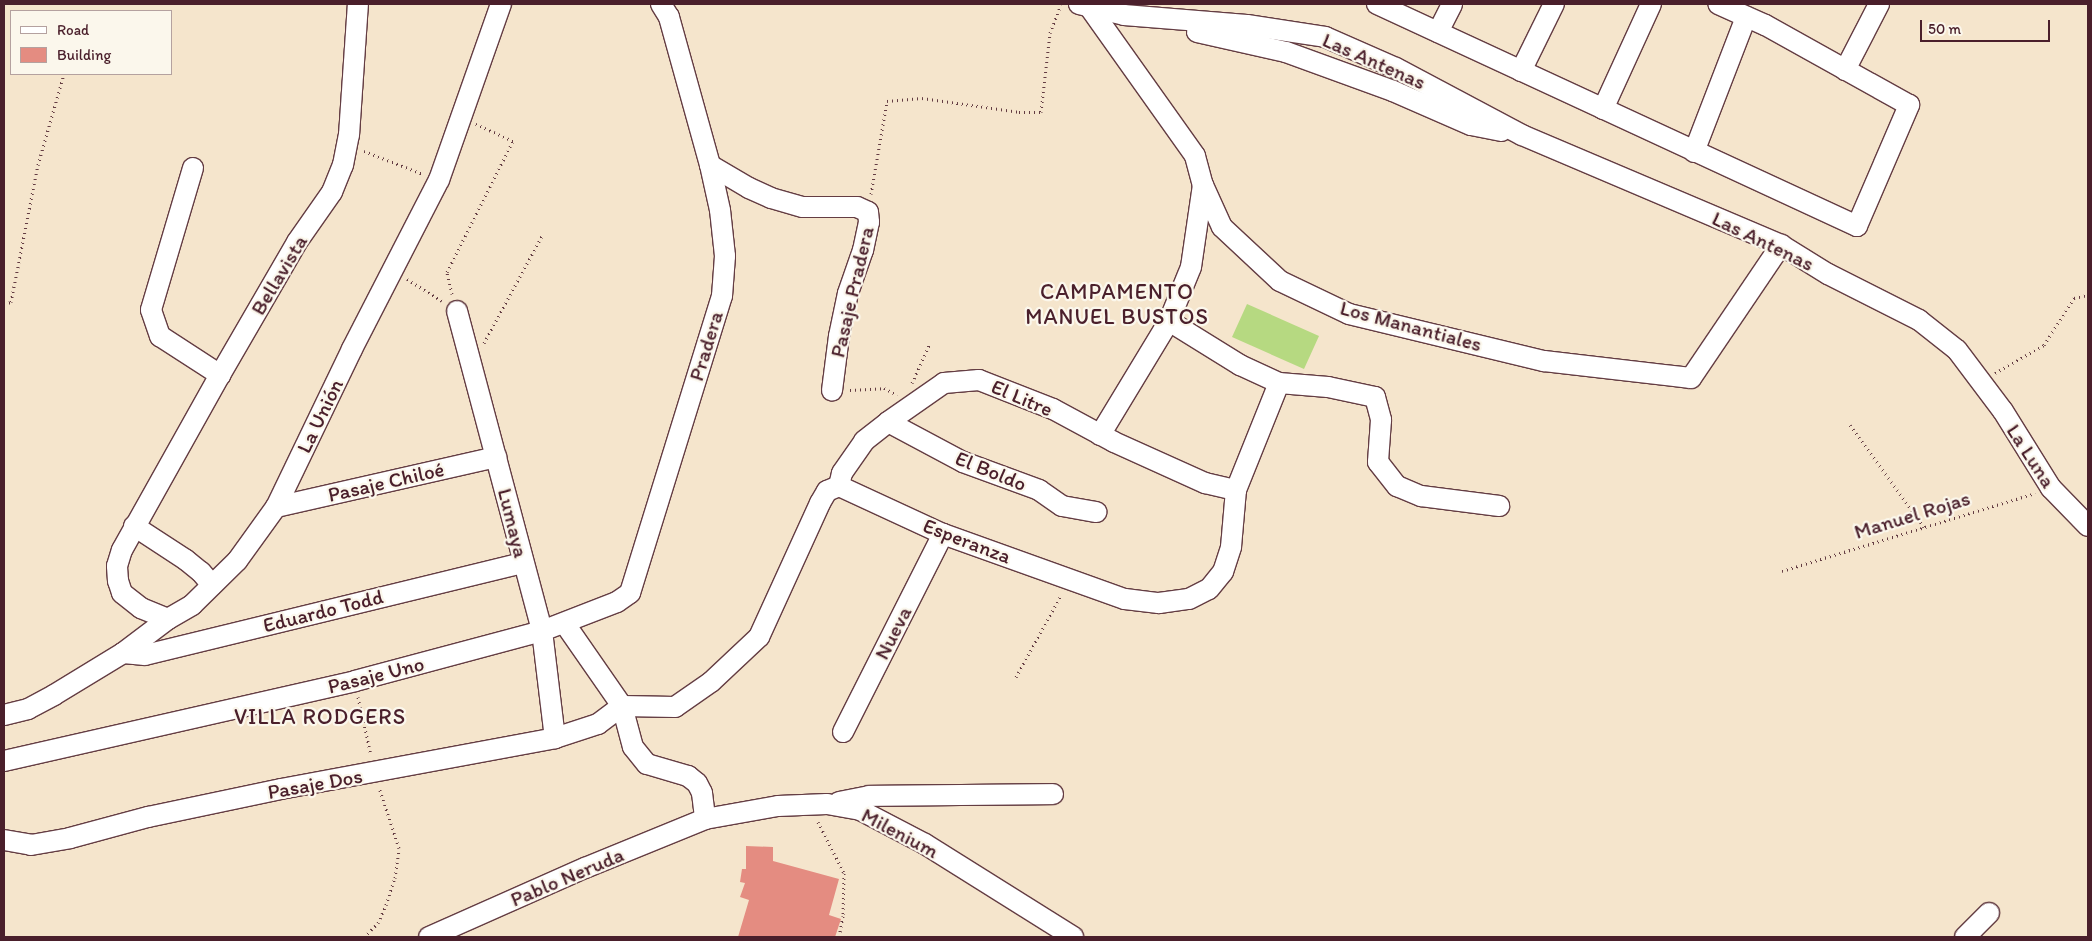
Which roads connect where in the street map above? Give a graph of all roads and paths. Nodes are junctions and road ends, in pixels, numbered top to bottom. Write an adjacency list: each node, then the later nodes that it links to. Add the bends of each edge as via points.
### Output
1 (358, 4): 22 (street, Bellavista)
2 (501, 4): 20 (street, La Unión)
3 (661, 4): 24 (street, Pradera, via 669,17)
4 (1061, 4): 28 (path, via 1050,34 1040,112 922,98 887,101)
5 (1377, 4): 15 (street)
6 (1452, 4): 15 (street)
7 (1554, 4): 17 (street)
8 (1651, 4): 19 (street)
9 (1718, 4): 14 (street)
10 (1880, 4): 16 (street)
11 (1085, 6): 13 (street, Las Antenas); 27 (street, Los Manantiales, via 1195,156)
12 (1183, 12): 13 (street, Las Antenas); 21 (street, Las Antenas, via 1247,26 1325,36 1396,68)
13 (1124, 16): 21 (street, Las Antenas, via 1286,52 1393,91 1471,125)
14 (1746, 16): 16 (street); 23 (street)
15 (1438, 32): 17 (street)
16 (1845, 70): 23 (street, via 1909,105 1857,226)
17 (1521, 71): 19 (street)
18 (64, 75): 33 (path, via 38,165 11,302)
19 (1603, 110): 23 (street)
20 (461, 117): 26 (street, La Unión); 34 (path, via 513,141 447,272)
21 (1522, 135): 30 (street, Las Antenas)
22 (347, 145): 26 (path); 37 (street, Bellavista, via 344,166 332,192 297,242)
23 (1694, 152)
24 (710, 165): 28 (street, Pasaje Pradera, via 771,198 804,206 857,207); 61 (street, Pradera, via 720,210 725,256 722,296 640,566 630,593 617,602)
25 (194, 168): 37 (street, via 151,310 160,336)
26 (439, 180): 31 (street, La Unión)
27 (1203, 184): 30 (street, Los Manantiales, via 1222,227 1280,281 1349,314 1544,362 1681,377 1691,378); 35 (street, via 1191,267)
28 (868, 212): 40 (street, Pasaje Pradera, via 863,250 848,293 839,336)
29 (543, 234): 36 (path)
30 (1781, 245): 38 (street, Las Antenas, via 1828,274 1919,320 1957,350)
31 (392, 270): 34 (path); 50 (street, La Unión)
32 (2088, 294): 38 (path, via 2074,298 2044,345)
33 (4, 304)
34 (457, 311): 36 (street, Lumaya)
35 (1169, 321): 39 (street, via 1240,365); 44 (street)
36 (472, 366): 45 (street, Lumaya)
37 (220, 375): 52 (street, Bellavista)
38 (1982, 380): 47 (street, La Luna)
39 (1279, 383): 48 (street, Esperanza); 49 (street, via 1328,387 1375,397 1381,420 1378,462 1397,486 1421,496)
40 (832, 391): 41 (path, via 884,388)
41 (905, 398)
42 (888, 422): 44 (street, El Litre, via 944,383 979,380 1053,409); 46 (street, El Litre, via 864,441 842,474); 51 (street, El Boldo, via 963,462 1039,490 1062,506)
43 (1850, 425): 54 (path)
44 (1100, 435): 48 (street, El Litre, via 1205,483)
45 (496, 457): 50 (street, Pasaje Chiloé); 56 (street, Lumaya)
46 (838, 486): 55 (street, Esperanza); 66 (street, via 827,491 820,503 759,637 711,682 675,708)
47 (2051, 488): 53 (street, La Luna); 54 (path, Manuel Rojas)
48 (1236, 490): 58 (street, Esperanza, via 1231,547 1223,572 1209,589 1190,599 1159,603 1125,599)
49 (1499, 506)
50 (276, 507): 59 (street, La Unión, via 237,562)
51 (1096, 512)
52 (134, 526): 59 (street, via 194,566); 60 (street, Bellavista, via 117,566 122,593 142,608)
53 (2088, 526)
54 (1924, 527): 57 (path, Manuel Rojas)
55 (943, 534): 58 (street, Esperanza); 68 (street, Nueva)
56 (522, 563): 62 (street, Lumaya); 63 (street, Eduardo Todd, via 145,655)
57 (1782, 571)
58 (1070, 579): 64 (path)
59 (212, 585): 60 (street, La Unión, via 192,605)
60 (168, 619): 63 (street, La Unión)
61 (564, 624): 62 (street, Pradera); 66 (street)
62 (542, 631): 65 (street, Pasaje Uno); 69 (street, Lumaya)
63 (123, 653): 67 (street, La Unión, via 28,709)
64 (1016, 677)
65 (355, 681): 70 (street, Pasaje Uno); 71 (path)
66 (622, 706): 69 (street, Pasaje Dos, via 598,724); 74 (street, via 632,747 647,764 688,776 697,783 702,793)
67 (4, 715)
68 (843, 732)
69 (555, 738): 71 (street, Pasaje Dos)
70 (4, 761)
71 (375, 773): 75 (street, Pasaje Dos, via 148,817 70,838 31,845); 77 (path, via 399,848 395,878 386,905 378,923)
72 (1053, 794): 73 (street, via 869,796)
73 (818, 804): 74 (street, Milenium, via 778,806); 79 (path, via 844,873); 80 (street, Milenium, via 860,810 925,844)
74 (705, 819): 78 (street, Pablo Neruda)
75 (4, 840)
76 (1989, 913): 81 (street)
77 (364, 937)
78 (429, 937)
79 (839, 937)
80 (1073, 937)
81 (1965, 937)

